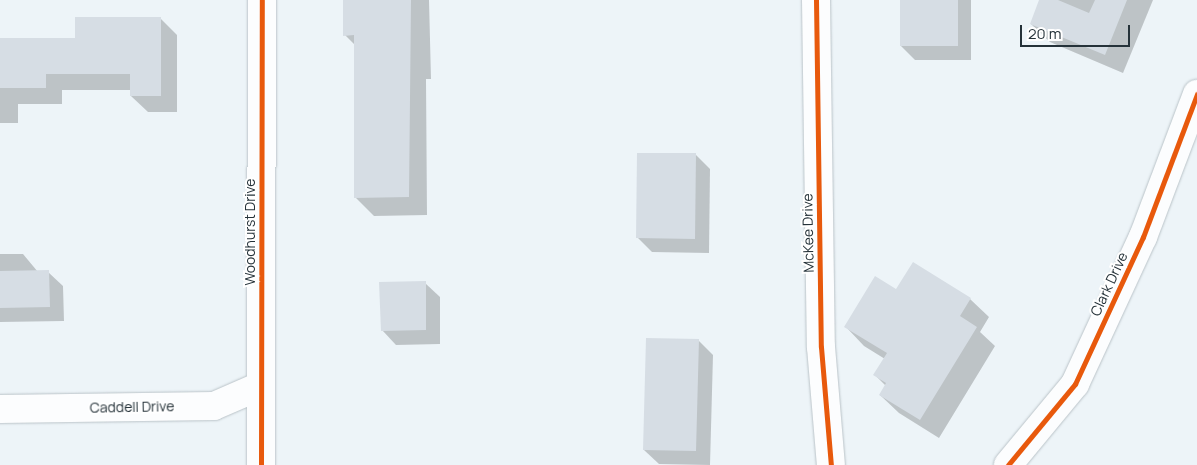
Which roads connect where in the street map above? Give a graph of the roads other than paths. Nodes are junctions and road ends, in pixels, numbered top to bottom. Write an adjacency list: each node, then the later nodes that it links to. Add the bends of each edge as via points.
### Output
1 (262, 0): 4 (street, Woodhurst Drive)
2 (816, 0): 7 (street, McKee Drive, via 821,347)
3 (1197, 94): 8 (street, Clark Drive, via 1143,237 1075,384)
4 (260, 386): 5 (street, Caddell Drive, via 214,406); 6 (street, Woodhurst Drive)
5 (0, 409)
6 (261, 465)
7 (831, 465)
8 (1008, 465)

